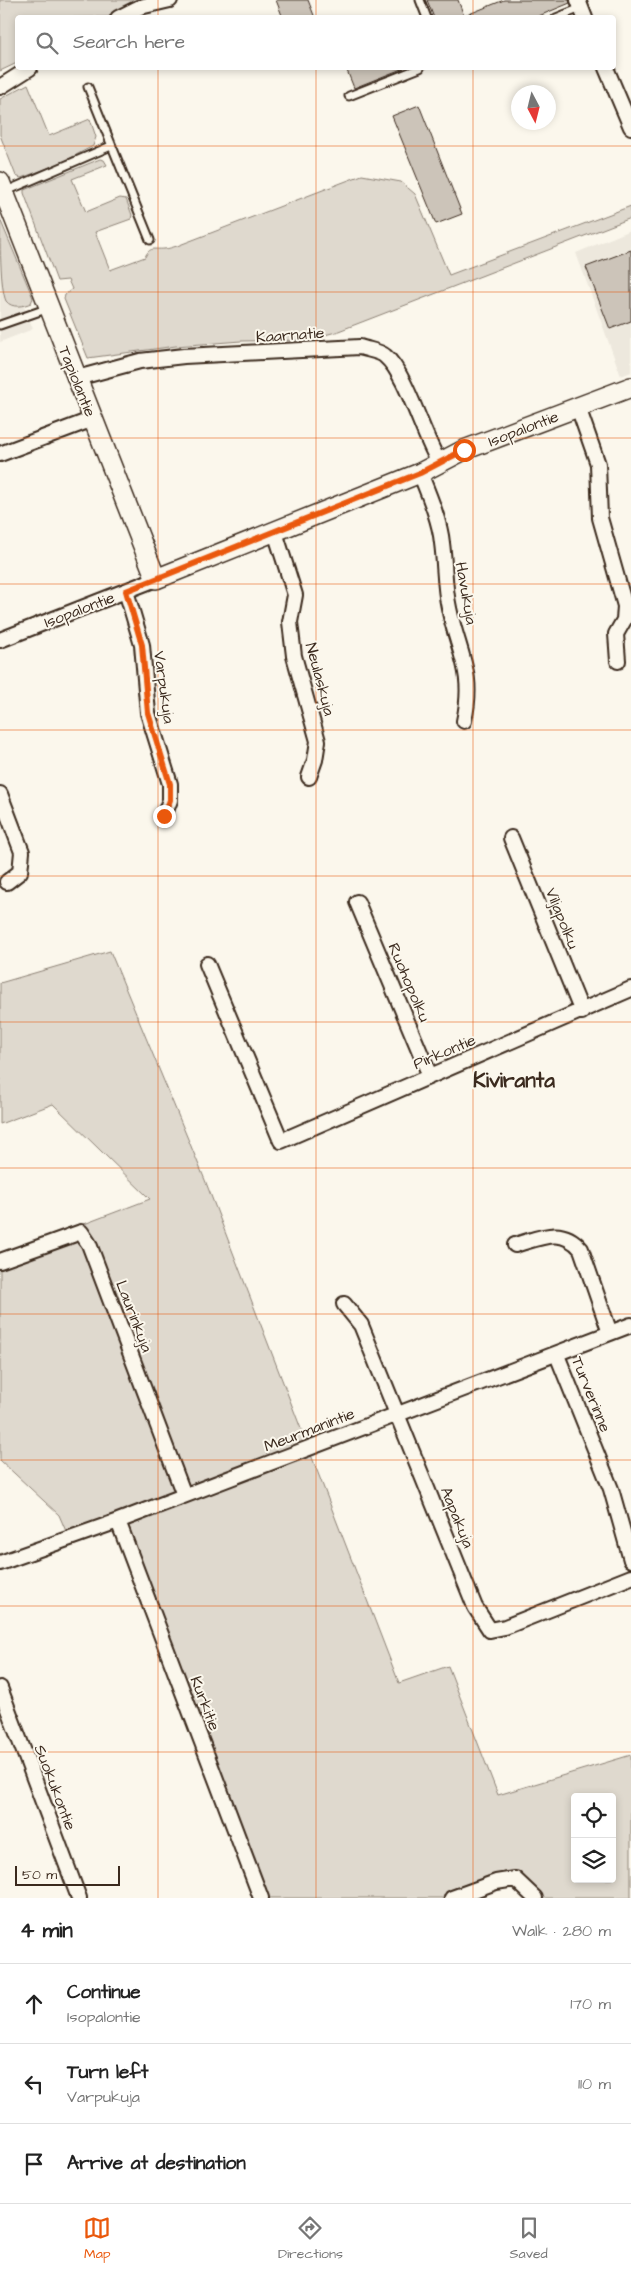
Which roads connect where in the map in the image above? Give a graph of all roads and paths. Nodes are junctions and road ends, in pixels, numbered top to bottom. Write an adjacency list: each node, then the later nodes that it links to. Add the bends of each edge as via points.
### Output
1 (170, 0): 4 (street, via 140,7)
2 (420, 0): 5 (lane)
3 (581, 9): 6 (lane)
4 (124, 15)
5 (426, 15)
6 (564, 15)
7 (27, 70): 10 (street)
8 (415, 70): 12 (lane)
9 (607, 70): 13 (street)
10 (0, 87)
11 (88, 87): 14 (lane)
12 (349, 96)
13 (631, 127)
14 (111, 146): 15 (lane); 16 (lane)
15 (2, 187): 17 (street, Tapiolantie)
16 (150, 240)
17 (49, 308): 18 (lane); 19 (street, Tapiolantie)
18 (0, 326)
19 (77, 378): 22 (street, Tapiolantie); 24 (street, Kaarnatie, via 140,361 184,356 360,347 384,355 397,371)
20 (631, 387): 21 (street, Isopalontie)
21 (578, 407): 24 (street, Isopalontie); 30 (street, via 598,464 600,518 625,606 624,620 616,634)
22 (93, 419): 23 (street); 27 (street, Tapiolantie)
23 (0, 454)
24 (439, 462): 25 (street, Isopalontie)
25 (420, 473): 26 (street, Isopalontie); 31 (street, Havukuja, via 442,541 449,609 468,676 469,699)
26 (276, 532): 27 (street, Isopalontie); 32 (street, Neulaskuja, via 295,595 290,622 294,656 318,741)
27 (156, 579): 28 (street, Isopalontie)
28 (126, 591): 29 (street, Isopalontie); 34 (street, Varpukuja, via 142,645 148,713 170,784 170,800)
29 (0, 640)
30 (618, 660)
31 (464, 721)
32 (309, 777)
33 (0, 794): 36 (street, via 22,852 20,872)
34 (164, 816)
35 (511, 838): 40 (street, Viljapolku)
36 (7, 882)
37 (357, 902): 41 (street, Ruohopolku)
38 (207, 964): 41 (street, Pirkontie, via 281,1141)
39 (631, 989): 40 (street, Pirkontie)
40 (582, 1012): 41 (street, Pirkontie)
41 (430, 1076)
42 (515, 1245): 46 (street, via 555,1235 572,1238 581,1249)
43 (0, 1261): 49 (street, Laurinkuja, via 81,1232 89,1244)
44 (344, 1304): 48 (street, Aapakuja, via 361,1325)
45 (631, 1326): 46 (street, Meurmanintie)
46 (610, 1333): 47 (street, Meurmanintie)
47 (557, 1355): 48 (street, Meurmanintie); 51 (street, Turverinne, via 611,1490)
48 (398, 1414): 49 (street, Meurmanintie); 53 (street, Aapakuja, via 475,1607 490,1630)
49 (184, 1495): 50 (street, Meurmanintie)
50 (118, 1521): 52 (street, Meurmanintie); 56 (street, Kurkitie)
51 (631, 1560)
52 (0, 1563)
53 (631, 1577)
54 (0, 1688): 55 (street, Suokukontie)
55 (79, 1898)
56 (261, 1898)
57 (452, 1898): 58 (street, via 496,1882 515,1879)
58 (535, 1898)

